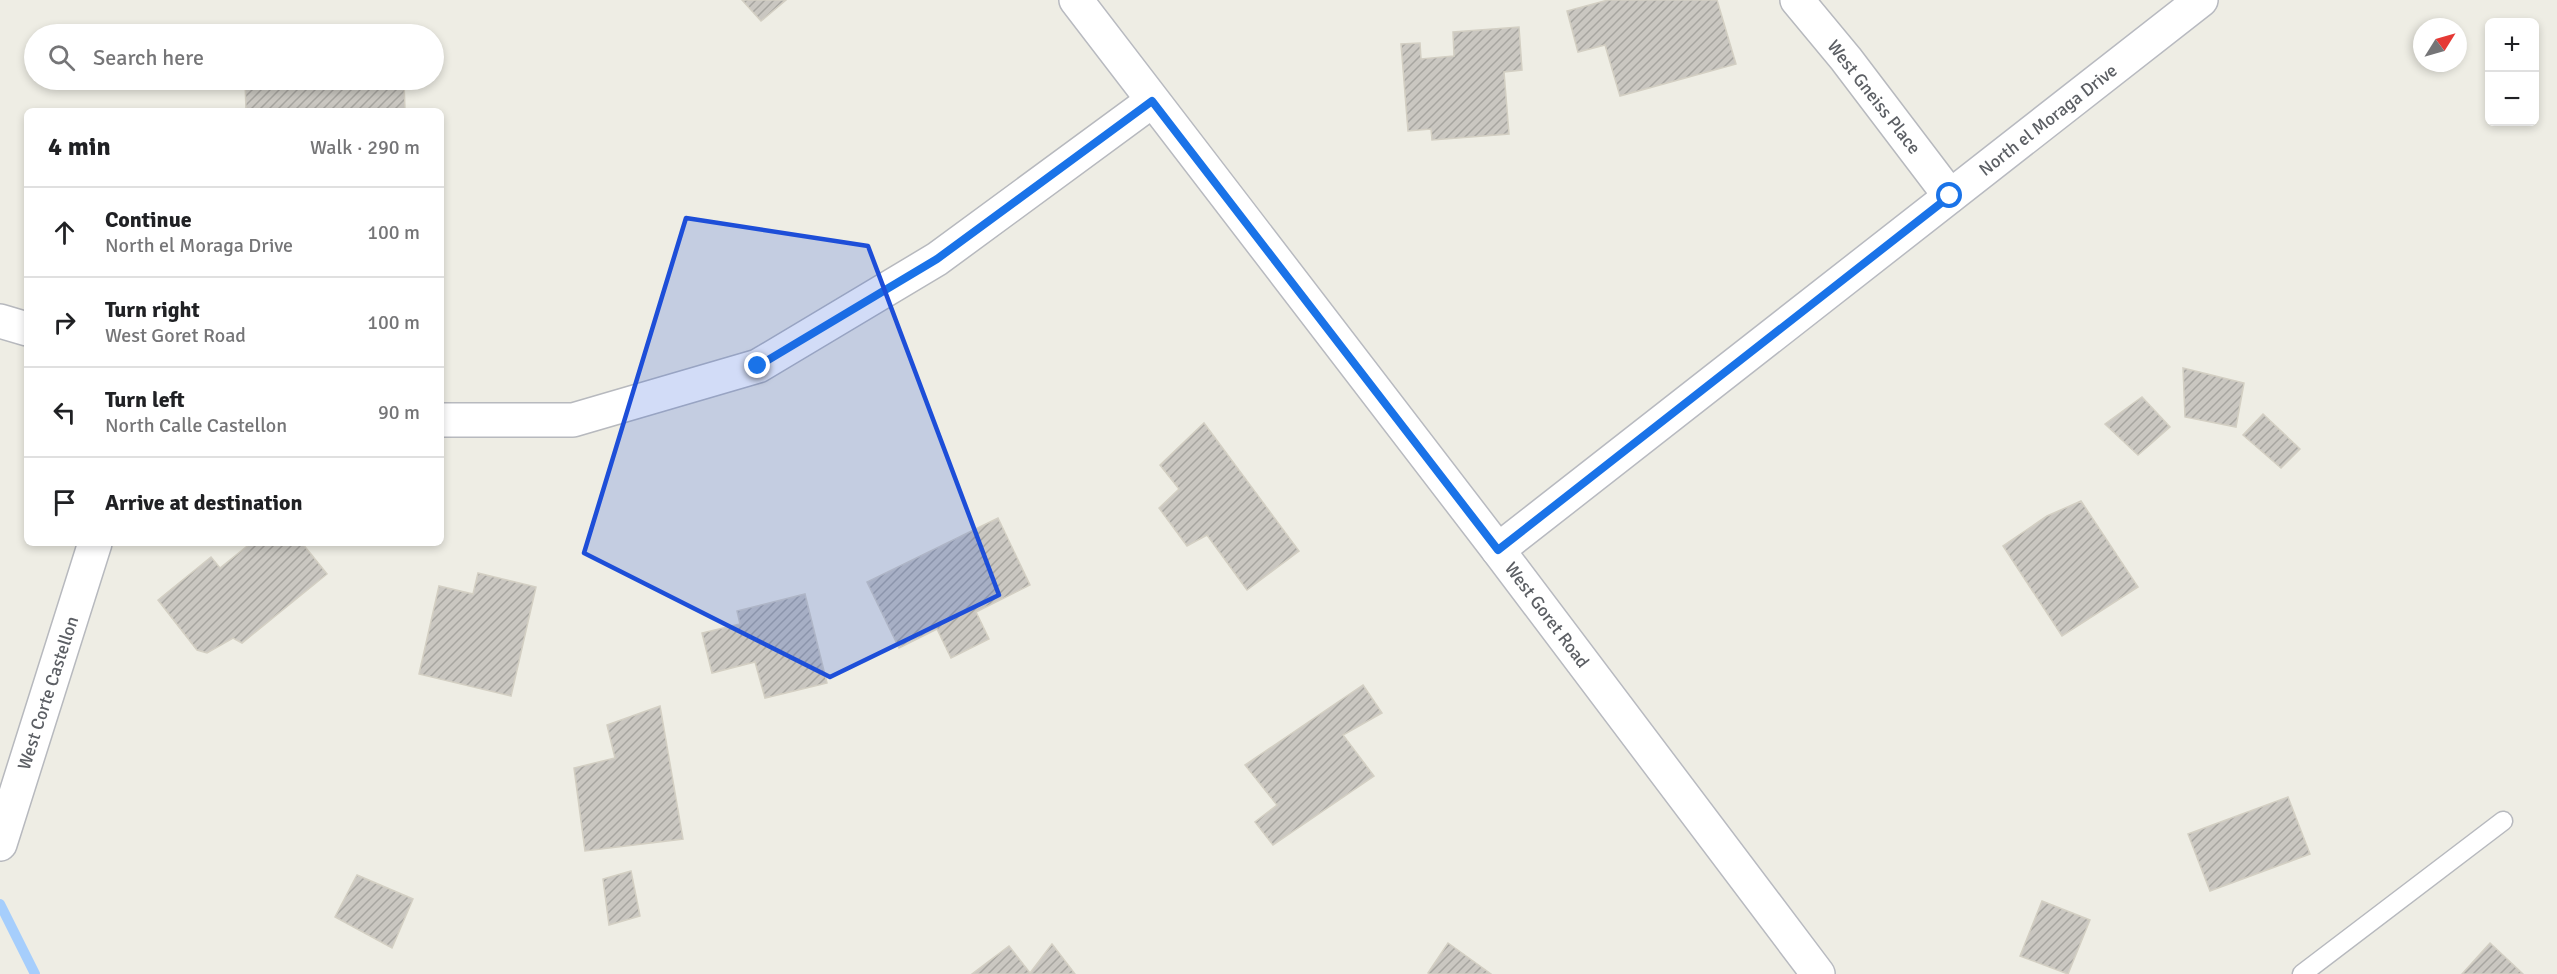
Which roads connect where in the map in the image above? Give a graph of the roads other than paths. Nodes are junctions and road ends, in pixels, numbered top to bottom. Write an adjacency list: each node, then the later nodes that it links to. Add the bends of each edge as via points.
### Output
1 (1076, 0): 4 (street, West Goret Road)
2 (1797, 0): 5 (street, West Gneiss Place)
3 (2201, 0): 5 (street, North el Moraga Drive)
4 (1152, 101): 8 (street, via 937,259 758,366 573,420); 10 (street, West Goret Road)
5 (1950, 196): 10 (street, North el Moraga Drive)
6 (0, 321): 7 (street)
7 (24, 328)
8 (444, 420)
9 (94, 546): 12 (street, West Corte Castellon)
10 (1498, 550): 13 (street, West Goret Road)
11 (2503, 821): 14 (lane)
12 (0, 844)
13 (1818, 974)
14 (2302, 974)

